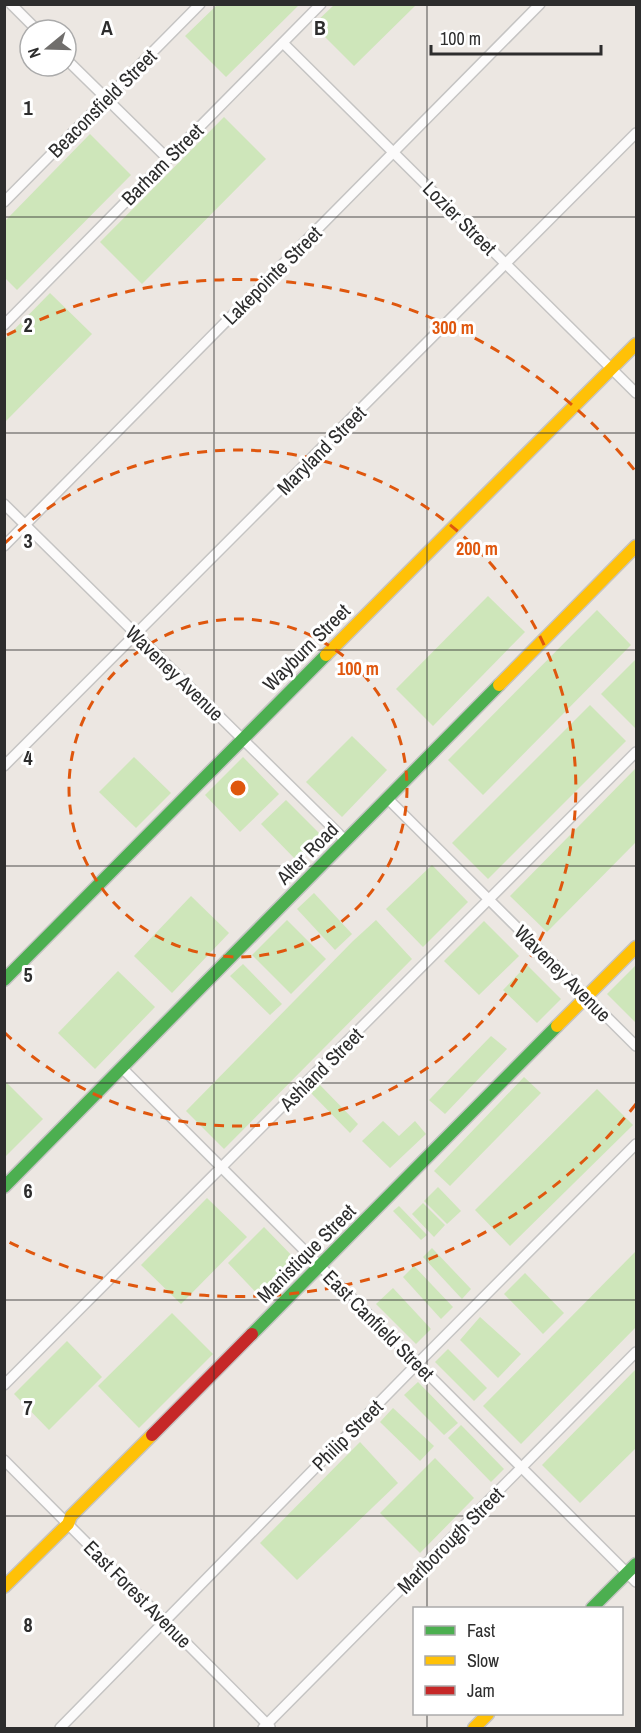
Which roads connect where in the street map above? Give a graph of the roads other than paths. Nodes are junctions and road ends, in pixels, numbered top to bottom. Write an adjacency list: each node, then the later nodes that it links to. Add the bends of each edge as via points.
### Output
1 (11, 4): 5 (street)
2 (200, 4): 8 (street, Beaconsfield Street)
3 (321, 4): 6 (street, Barham Street)
4 (540, 4): 10 (street, Lakepointe Street)
5 (25, 18)
6 (283, 43): 10 (street, Lozier Street); 11 (street, Barham Street)
7 (78, 71): 8 (street)
8 (107, 99): 11 (street); 12 (street, Beaconsfield Street)
9 (636, 133): 13 (street, Maryland Street)
10 (394, 152): 13 (street, Lozier Street); 19 (street, Lakepointe Street)
11 (168, 159): 14 (street, Barham Street)
12 (4, 202)
13 (507, 264): 16 (street, Lozier Street); 22 (street, Maryland Street)
14 (4, 325)
15 (636, 344): 16 (street, Wayburn Street)
16 (612, 369): 17 (street, Lozier Street); 23 (street, Wayburn Street)
17 (636, 393)
18 (4, 504): 19 (street, Waveney Avenue)
19 (26, 525): 20 (street, Lakepointe Street); 22 (street, Waveney Avenue)
20 (4, 546)
21 (636, 546): 26 (street, Alter Road)
22 (135, 634): 23 (street, Waveney Avenue); 25 (street, Maryland Street)
23 (242, 739): 27 (street, Waveney Avenue); 30 (street, Wayburn Street)
24 (636, 752): 28 (street, Ashland Street)
25 (4, 766)
26 (388, 799): 27 (street, Alter Road); 28 (street, Waveney Avenue)
27 (346, 841): 33 (street, Alter Road)
28 (490, 900): 31 (street, Waveney Avenue); 35 (street, Ashland Street)
29 (636, 947): 31 (street, Manistique Street)
30 (4, 980)
31 (587, 997): 32 (street, Waveney Avenue); 37 (street, Manistique Street)
32 (636, 1046)
33 (122, 1068): 35 (street, East Canfield Street); 36 (street, Alter Road)
34 (636, 1144): 39 (street, Philip Street)
35 (222, 1168): 37 (street, East Canfield Street); 40 (street, Ashland Street)
36 (4, 1186)
37 (320, 1266): 39 (street, East Canfield Street); 43 (street, Manistique Street, via 71,1516)
38 (636, 1352): 42 (street, Marlborough Street)
39 (418, 1363): 42 (street, East Canfield Street); 47 (street, Philip Street)
40 (4, 1385)
41 (4, 1460): 43 (street, East Forest Avenue)
42 (522, 1467): 44 (street, East Canfield Street); 49 (street, Marlborough Street)
43 (68, 1524): 45 (street, Manistique Street); 47 (street, East Forest Avenue)
44 (633, 1573): 46 (street)
45 (4, 1587)
46 (593, 1607)
47 (165, 1622): 49 (street, East Forest Avenue); 50 (street, Philip Street)
48 (486, 1715): 51 (street)
49 (268, 1727)
50 (60, 1728)
51 (474, 1728)

